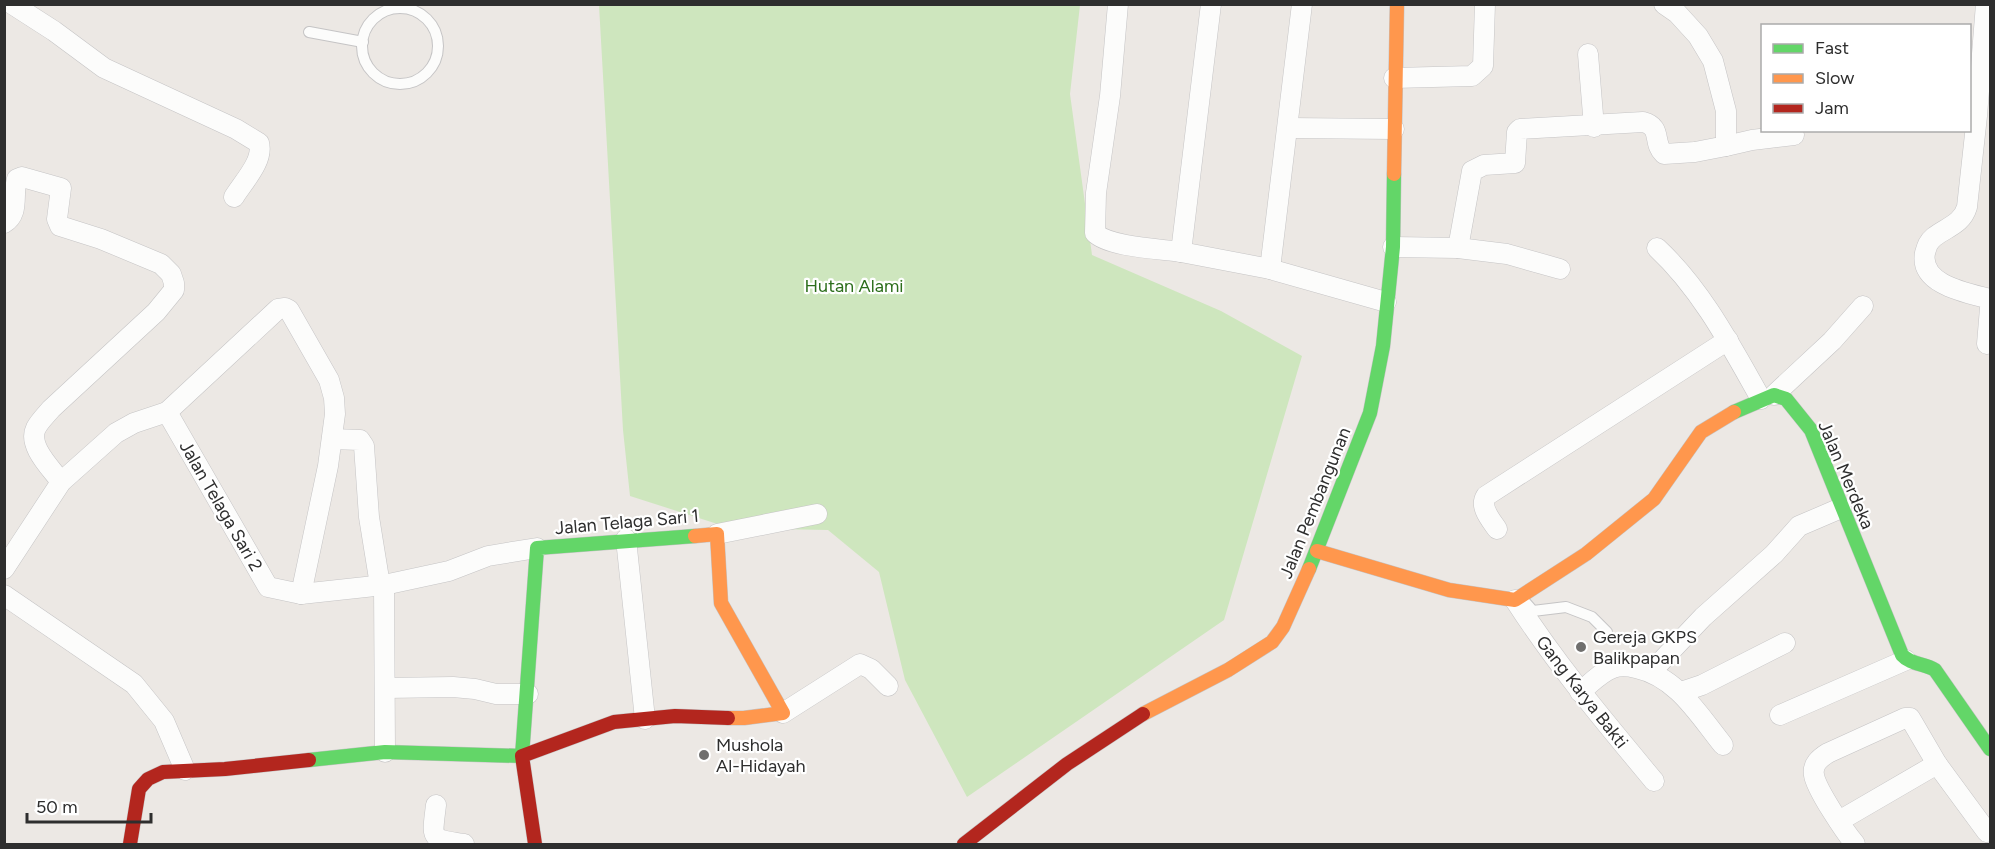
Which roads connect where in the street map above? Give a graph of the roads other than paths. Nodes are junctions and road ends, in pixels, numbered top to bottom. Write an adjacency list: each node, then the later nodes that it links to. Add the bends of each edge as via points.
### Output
1 (12, 4): 19 (street, via 104,68 259,143 257,161)
2 (1118, 4): 24 (street, via 1096,193 1095,233 1100,239)
3 (1211, 4): 24 (street)
4 (1302, 4): 15 (street)
5 (1397, 4): 13 (street, Jalan Pembangunan)
6 (1485, 4): 13 (street, via 1483,66 1478,72 1472,76)
7 (1664, 4): 18 (street, via 1698,36 1713,61 1726,111)
8 (1986, 4): 27 (street, via 1967,207 1959,221 1928,243 1924,260 1926,270 1940,282)
9 (402, 6): 11 (lane, via 370,23); 11 (lane, via 427,19 438,42 437,56 422,78 402,84 383,80 365,60)
10 (309, 32): 11 (lane)
11 (363, 42)
12 (1588, 54): 14 (street)
13 (1394, 78): 16 (street, Jalan Pembangunan)
14 (1594, 127): 18 (street, via 1651,124 1664,154); 22 (street, via 1518,130 1515,163 1484,165 1472,171)
15 (1288, 128): 16 (street); 25 (street)
16 (1394, 129): 21 (street, Jalan Pembangunan)
17 (1794, 135): 18 (street)
18 (1726, 146)
19 (234, 197)
20 (4, 223): 36 (street, via 11,219 14,210 17,179 61,188 57,219 60,226 160,264 174,283 174,290 156,312 36,428 35,445)
21 (1393, 247): 22 (street); 28 (street, Jalan Pembangunan)
22 (1458, 248): 26 (street, via 1515,255)
23 (1657, 248): 31 (street, via 1698,293)
24 (1181, 252): 25 (street)
25 (1270, 269): 28 (street)
26 (1560, 269)
27 (1990, 299)
28 (1386, 302): 43 (street, Jalan Pembangunan, via 1383,345 1370,413)
29 (1863, 306): 33 (street, via 1832,341)
30 (1990, 308): 32 (street)
31 (1728, 340): 33 (street); 39 (street, via 1486,496 1484,506)
32 (1987, 344)
33 (1768, 397): 37 (street, Jalan Merdeka, via 1786,399 1810,430); 48 (street, via 1727,415 1701,432 1654,499 1586,554)
34 (167, 412): 35 (street, via 278,309 285,308 329,380 335,414); 36 (street, via 116,433); 46 (street, Jalan Telaga Sari 2, via 268,587)
35 (332, 440): 45 (street, via 360,440 364,446 369,517); 46 (street)
36 (61, 482): 44 (street)
37 (1841, 508): 51 (street, Jalan Merdeka); 52 (street, via 1797,528)
38 (817, 514): 40 (street)
39 (1497, 529)
40 (717, 534): 41 (street, Jalan Telaga Sari 1); 58 (street, Jalan Telaga Sari 1, via 724,611)
41 (626, 539): 42 (street, Jalan Telaga Sari 1); 60 (street)
42 (537, 548): 45 (street, Jalan Telaga Sari 2, via 488,556 450,571); 57 (street, Jalan Telaga Sari 1)
43 (1317, 551): 48 (street, via 1449,590); 74 (street, Jalan Pembangunan, via 1279,636 1272,642 1228,670 1147,711 1067,764)
44 (4, 569)
45 (382, 585): 46 (street, Jalan Telaga Sari 2); 54 (street)
46 (301, 594)
47 (4, 596): 66 (street, via 135,684 164,721)
48 (1518, 597): 49 (lane, via 1533,611 1566,607 1592,617); 55 (street, Gang Karya Bakti, via 1534,631)
49 (1607, 632)
50 (1785, 643): 56 (street)
51 (1906, 660): 59 (street); 62 (street, via 1935,670)
52 (1651, 672): 55 (street, via 1614,667); 56 (street)
53 (888, 686): 58 (street, via 860,664)
54 (385, 688): 57 (street, via 453,687); 63 (street)
55 (1580, 692): 67 (street, Gang Karya Bakti)
56 (1681, 692): 61 (street)
57 (528, 694): 64 (street, Jalan Telaga Sari 1)
58 (783, 714): 60 (street)
59 (1780, 715)
60 (645, 719): 64 (street, via 614,722)
61 (1723, 745)
62 (1990, 749)
63 (385, 752): 64 (street); 66 (street, via 225,770)
64 (522, 756): 73 (street, Jalan Telaga Sari 1)
65 (1937, 764): 69 (street); 69 (street, via 1910,718 1828,753 1818,760 1814,776); 70 (street)
66 (185, 770): 71 (street, via 163,772 141,785)
67 (1654, 781)
68 (436, 805): 72 (street, via 436,838)
69 (1839, 821): 75 (street)
70 (1987, 832)
71 (130, 844)
72 (464, 844)
73 (535, 844)
74 (964, 844)
75 (1855, 844)

